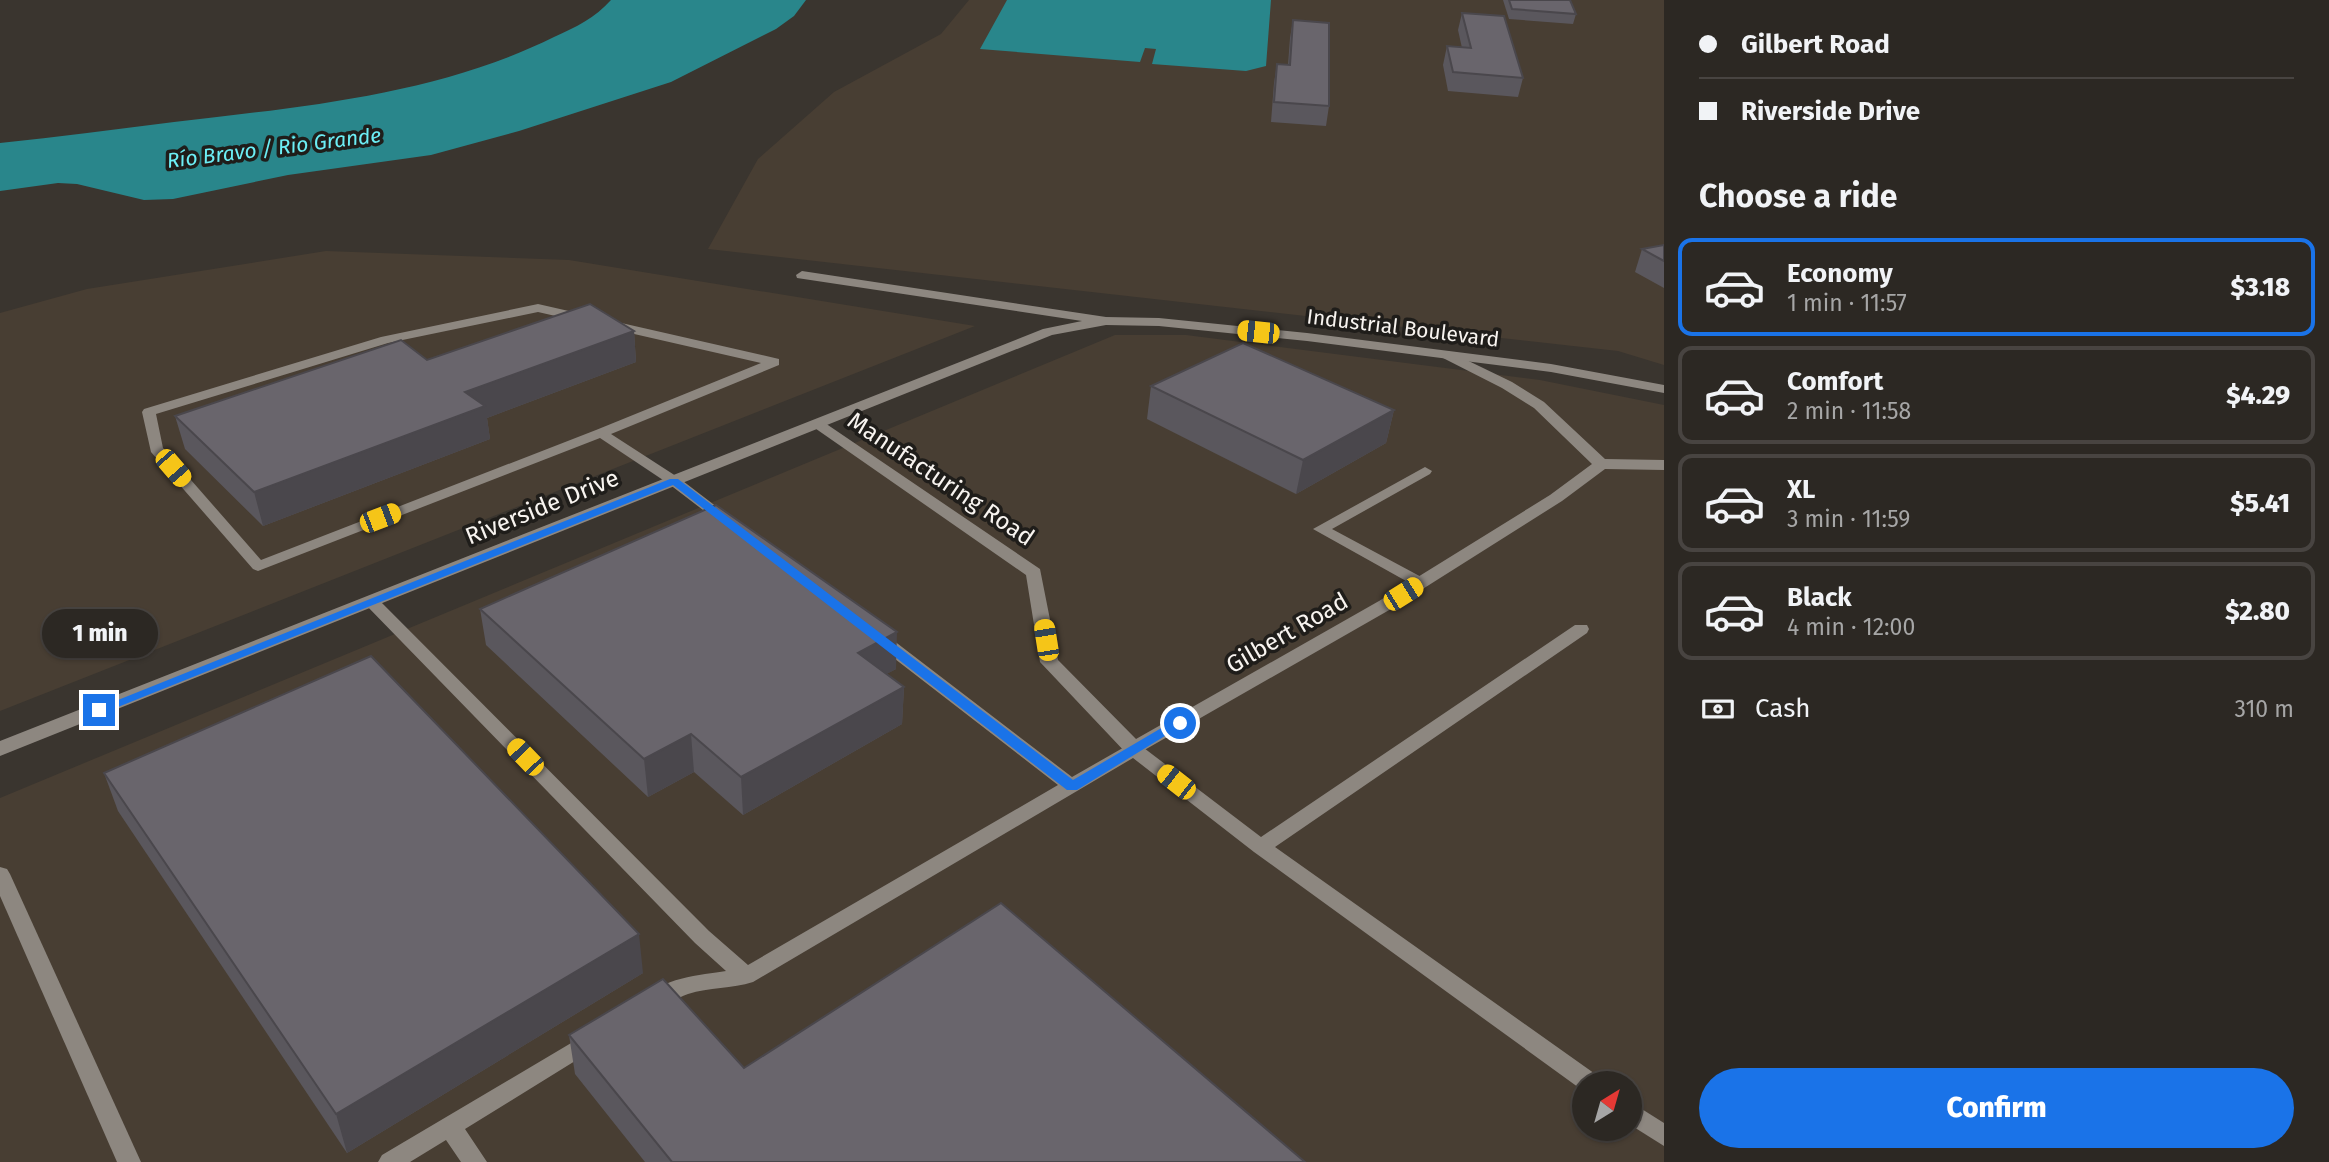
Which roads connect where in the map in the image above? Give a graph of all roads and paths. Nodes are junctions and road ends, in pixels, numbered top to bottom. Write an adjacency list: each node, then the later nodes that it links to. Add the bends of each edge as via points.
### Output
1 (802, 275): 2 (street, Industrial Boulevard)
2 (1105, 321): 3 (street, Industrial Boulevard, via 1159,322); 5 (street, Riverside Drive, via 1048,332)
3 (1448, 355): 4 (street, Industrial Boulevard, via 1564,369); 7 (street, via 1539,405)
4 (1664, 389)
5 (817, 424): 10 (street, Riverside Drive); 17 (street, Manufacturing Road, via 1034,573 1049,663)
6 (601, 433): 6 (lane, via 774,362 538,308 385,340 149,412 156,449 258,566); 10 (lane)
7 (1601, 464): 8 (street); 12 (street, Gilbert Road, via 1556,498)
8 (1664, 465)
9 (1426, 471): 12 (lane, via 1321,529)
10 (674, 481): 11 (lane); 13 (street, Riverside Drive)
11 (743, 534)
12 (1421, 583): 17 (street, Gilbert Road)
13 (371, 601): 16 (street, Riverside Drive); 21 (lane, via 702,937)
14 (865, 628): 18 (lane)
15 (1581, 629): 19 (lane)
16 (0, 749)
17 (1134, 749): 18 (lane); 19 (lane)
18 (1072, 786): 21 (lane)
19 (1261, 848): 24 (lane)
20 (0, 874): 28 (lane)
21 (746, 975): 22 (lane, via 681,986)
22 (635, 1014)
23 (600, 1035): 26 (lane)
24 (1573, 1071)
25 (1642, 1120): 27 (lane)
26 (449, 1126): 29 (lane); 30 (lane)
27 (1664, 1136)
28 (129, 1162)
29 (390, 1162)
30 (475, 1162)

